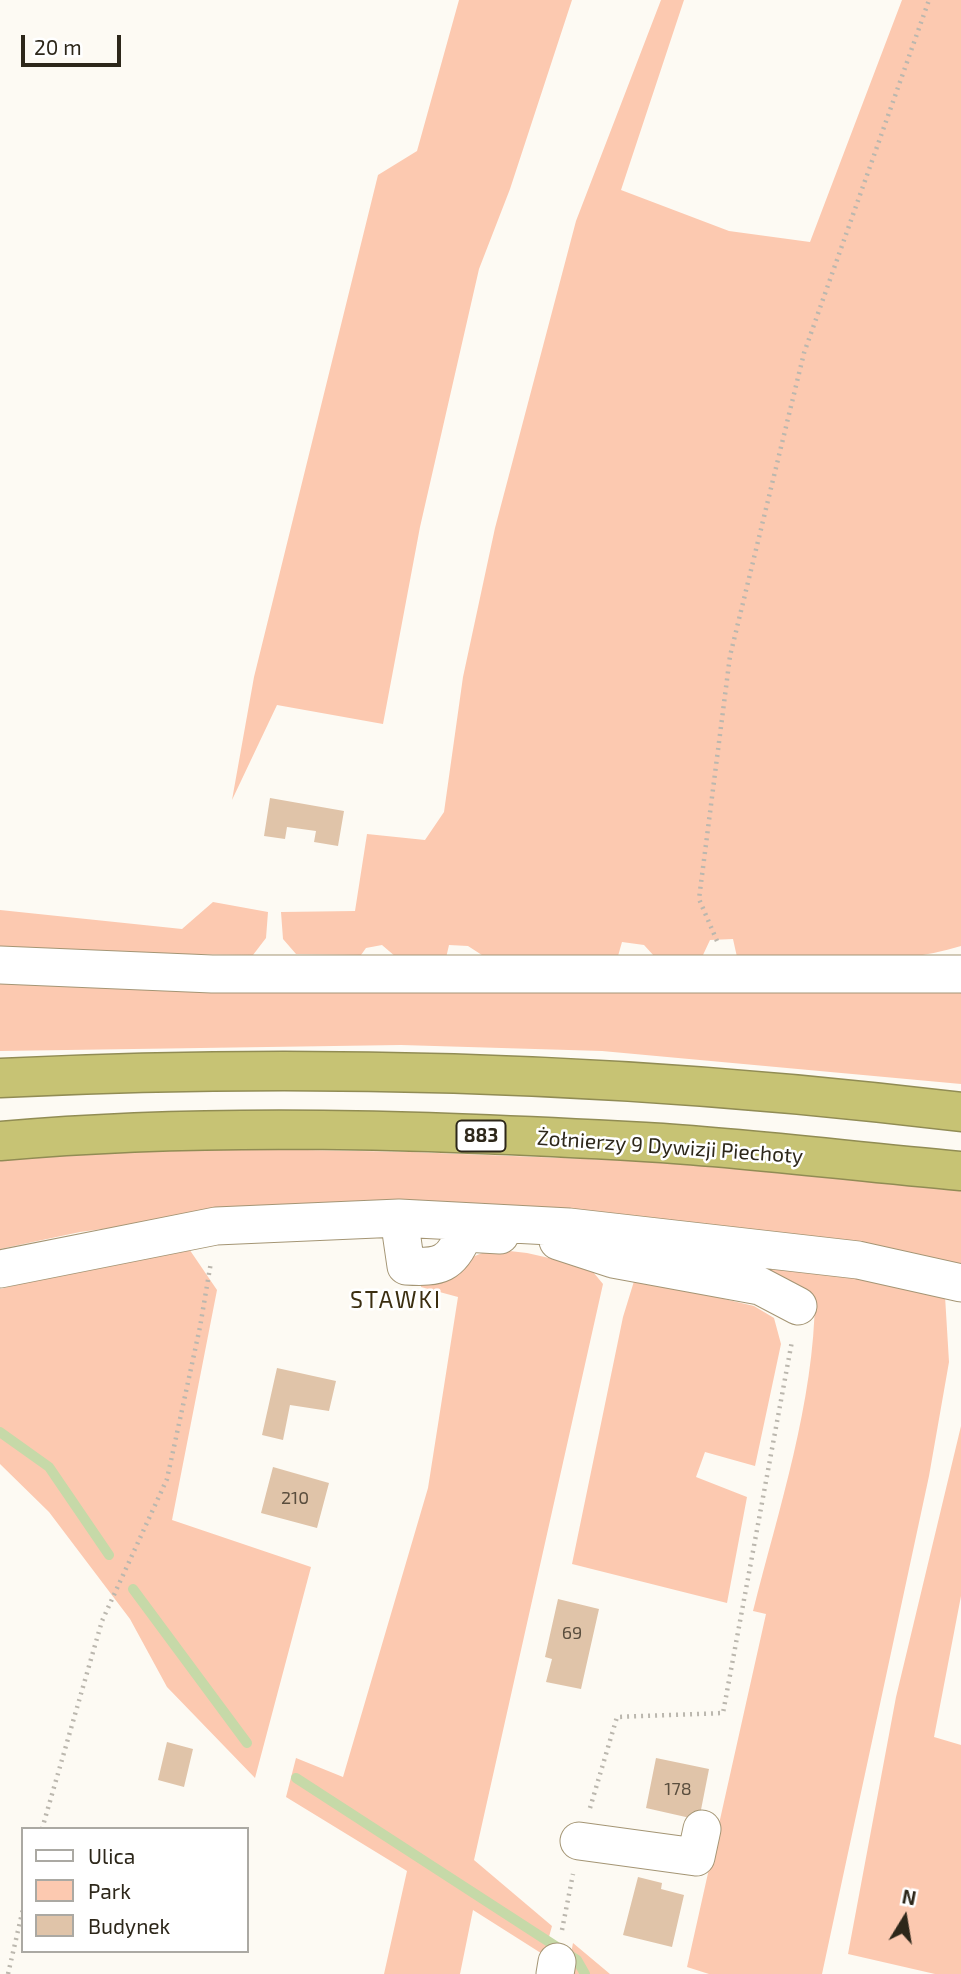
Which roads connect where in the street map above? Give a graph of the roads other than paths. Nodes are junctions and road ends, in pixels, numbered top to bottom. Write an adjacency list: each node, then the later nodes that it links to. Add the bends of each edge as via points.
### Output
1 (0, 965): 2 (street, via 212,974)
2 (961, 974)
3 (0, 1078): 4 (highway, via 142,1071 455,1072 694,1085)
4 (961, 1112)
5 (0, 1141): 6 (highway, Żołnierzy 9 Dywizji Piechoty / 883, via 114,1131 444,1134 647,1142)
6 (961, 1171)
7 (399, 1218): 8 (street, via 216,1226); 9 (street, via 569,1227 858,1260); 10 (street, via 406,1266 436,1265 456,1254 464,1233 547,1237 613,1259 760,1286)
8 (0, 1269)
9 (961, 1283)
10 (798, 1306)
11 (702, 1829): 12 (street, via 696,1857)
12 (579, 1841)

